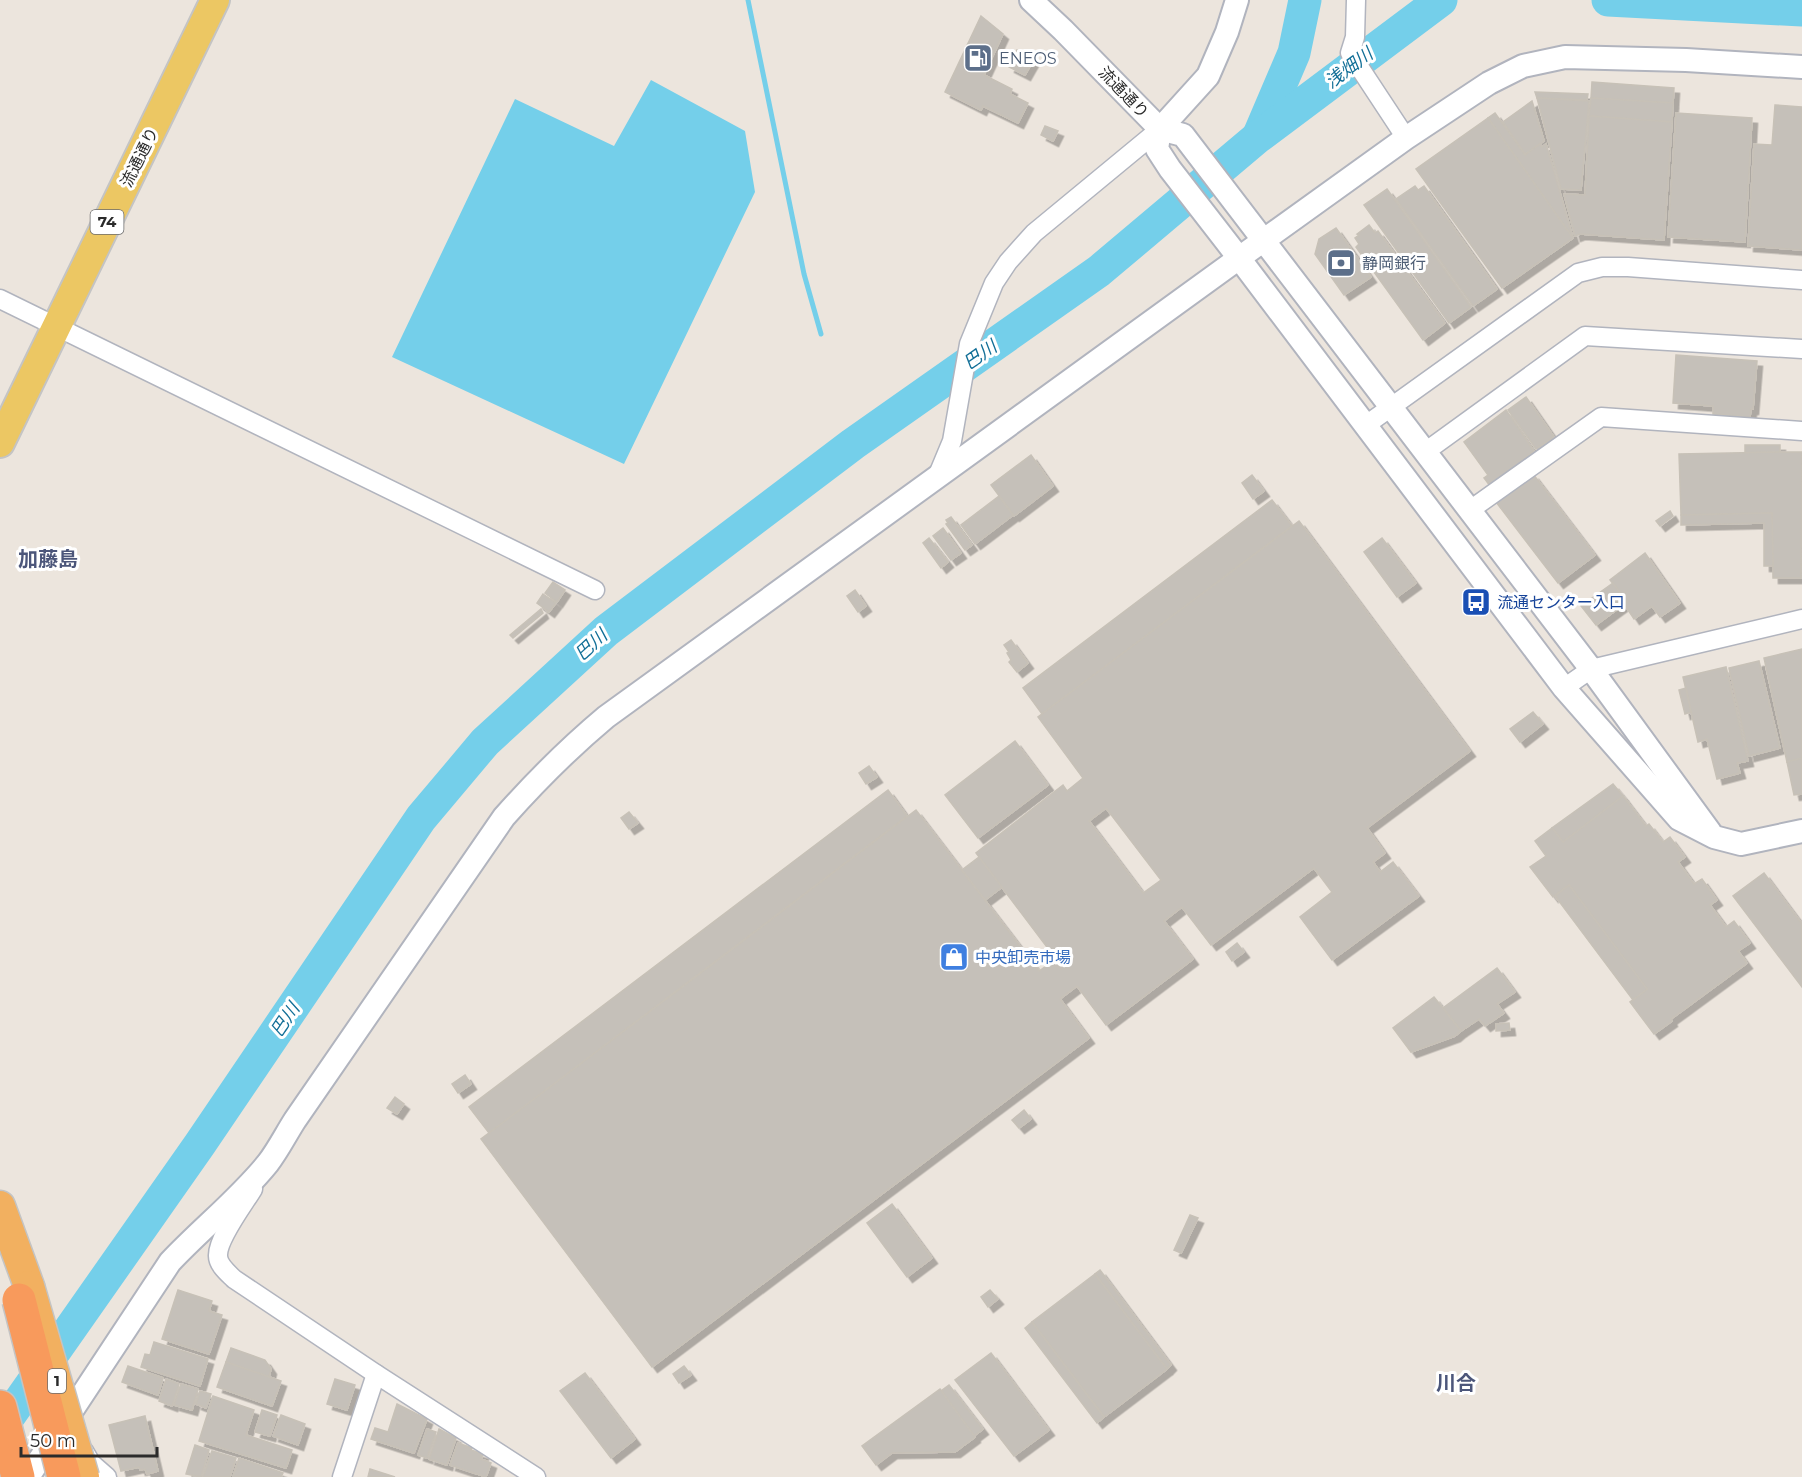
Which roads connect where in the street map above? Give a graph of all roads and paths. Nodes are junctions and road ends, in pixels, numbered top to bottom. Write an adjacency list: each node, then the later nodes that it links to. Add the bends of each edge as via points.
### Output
1 (215, 0): 12 (main road, 流通通り / 74)
2 (1031, 0): 6 (street, 流通通り)
3 (1237, 0): 6 (street, 流通通り, via 1208,76)
4 (1356, 0): 7 (street, via 1355,37 1350,53)
5 (1802, 67): 7 (street, via 1565,57 1523,66 1489,83)
6 (1160, 129): 8 (street, via 1183,135); 9 (street, via 1157,149); 19 (street, via 1034,233 994,283 969,344 952,441)
7 (1406, 138): 8 (street)
8 (1264, 240): 9 (street); 14 (street)
9 (1239, 258): 15 (street); 19 (street)
10 (1802, 280): 14 (street, via 1629,267 1602,267 1578,273)
11 (0, 299): 12 (street)
12 (56, 327): 17 (main road, 流通通り / 74); 21 (street)
13 (1802, 349): 18 (street, via 1586,336)
14 (1391, 406): 15 (street); 18 (street)
15 (1366, 425): 24 (street)
16 (1802, 431): 20 (street, via 1601,417)
17 (0, 443)
18 (1425, 452): 20 (street)
19 (937, 477): 27 (street, via 635,694 574,743 532,785 504,817)
20 (1470, 510): 23 (street)
21 (595, 590)
22 (1802, 619): 23 (street)
23 (1591, 669): 24 (street); 26 (street)
24 (1564, 688): 26 (street, via 1679,819)
25 (1802, 831): 26 (street, via 1741,844)
26 (1714, 837)
27 (269, 1161): 31 (street, via 221,1242 218,1256 222,1266 252,1292); 33 (street, via 170,1262)
28 (0, 1206): 30 (highway, 1)
29 (0, 1227): 30 (highway, 1)
30 (16, 1299): 36 (highway, 1); 37 (highway, 1, bridge); 38 (highway, 1, bridge)
31 (376, 1374): 40 (street); 41 (street)
32 (0, 1407): 34 (highway)
33 (66, 1421): 35 (street); 39 (street, via 91,1463)
34 (18, 1477)
35 (28, 1477)
36 (41, 1477)
37 (64, 1477)
38 (84, 1477)
39 (107, 1477)
40 (342, 1477)
41 (536, 1477)

